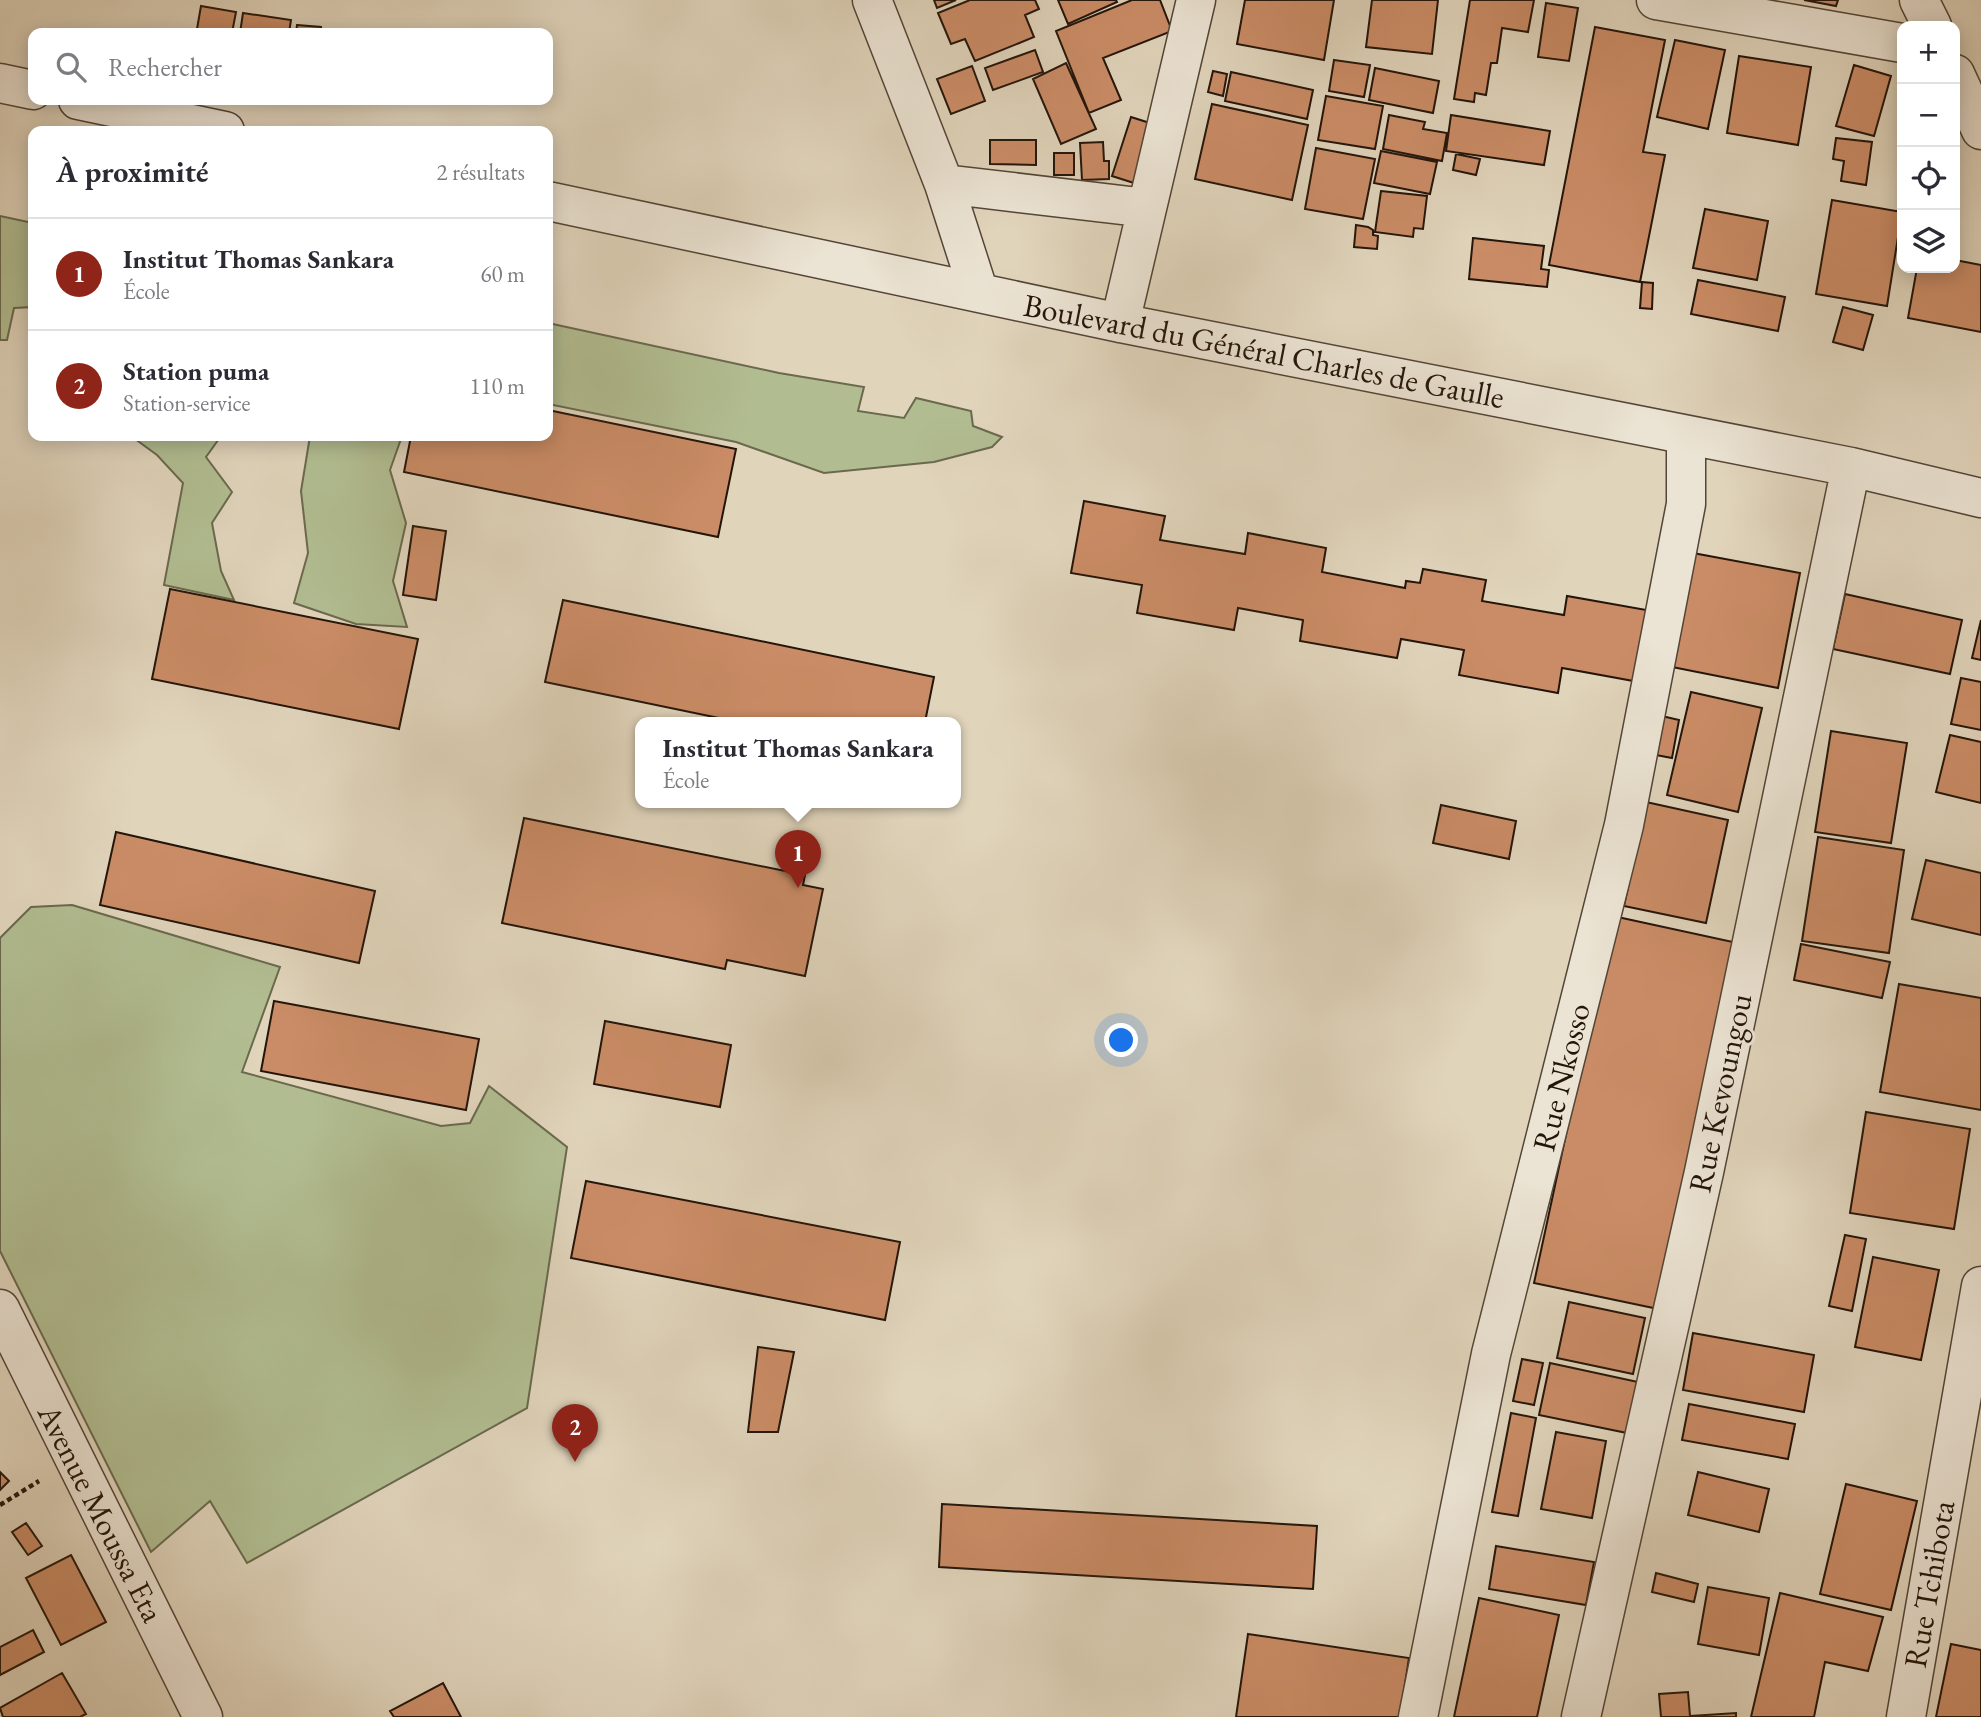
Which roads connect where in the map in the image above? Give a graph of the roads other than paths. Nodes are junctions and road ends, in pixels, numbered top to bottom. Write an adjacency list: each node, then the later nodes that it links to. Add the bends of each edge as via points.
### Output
1 (872, 0): 13 (street)
2 (1196, 0): 15 (street)
3 (1656, 0): 6 (street)
4 (1919, 0): 5 (street)
5 (1930, 21)
6 (1897, 42)
7 (0, 83): 9 (street)
8 (1960, 84): 12 (street)
9 (28, 89)
10 (102, 105): 11 (street)
11 (201, 126)
12 (1981, 130)
13 (944, 184): 15 (street); 16 (street)
14 (553, 202): 16 (street, Boulevard du Général Charles de Gaulle)
15 (1147, 208): 17 (street)
16 (979, 293): 17 (street, Boulevard du Général Charles de Gaulle)
17 (1120, 323): 18 (street, Boulevard du Général Charles de Gaulle)
18 (1686, 435): 19 (street, Boulevard du Général Charles de Gaulle); 24 (street, Rue Nkosso, via 1686,504 1624,825 1491,1354)
19 (1851, 467): 20 (street, Boulevard du Général Charles de Gaulle); 25 (street, Rue Kevoungou, via 1704,1172)
20 (1981, 498)
21 (1981, 1286): 26 (street, Rue Tchibota)
22 (0, 1309): 23 (street, Avenue Moussa Eta)
23 (203, 1717)
24 (1418, 1717)
25 (1581, 1717)
26 (1906, 1717)

